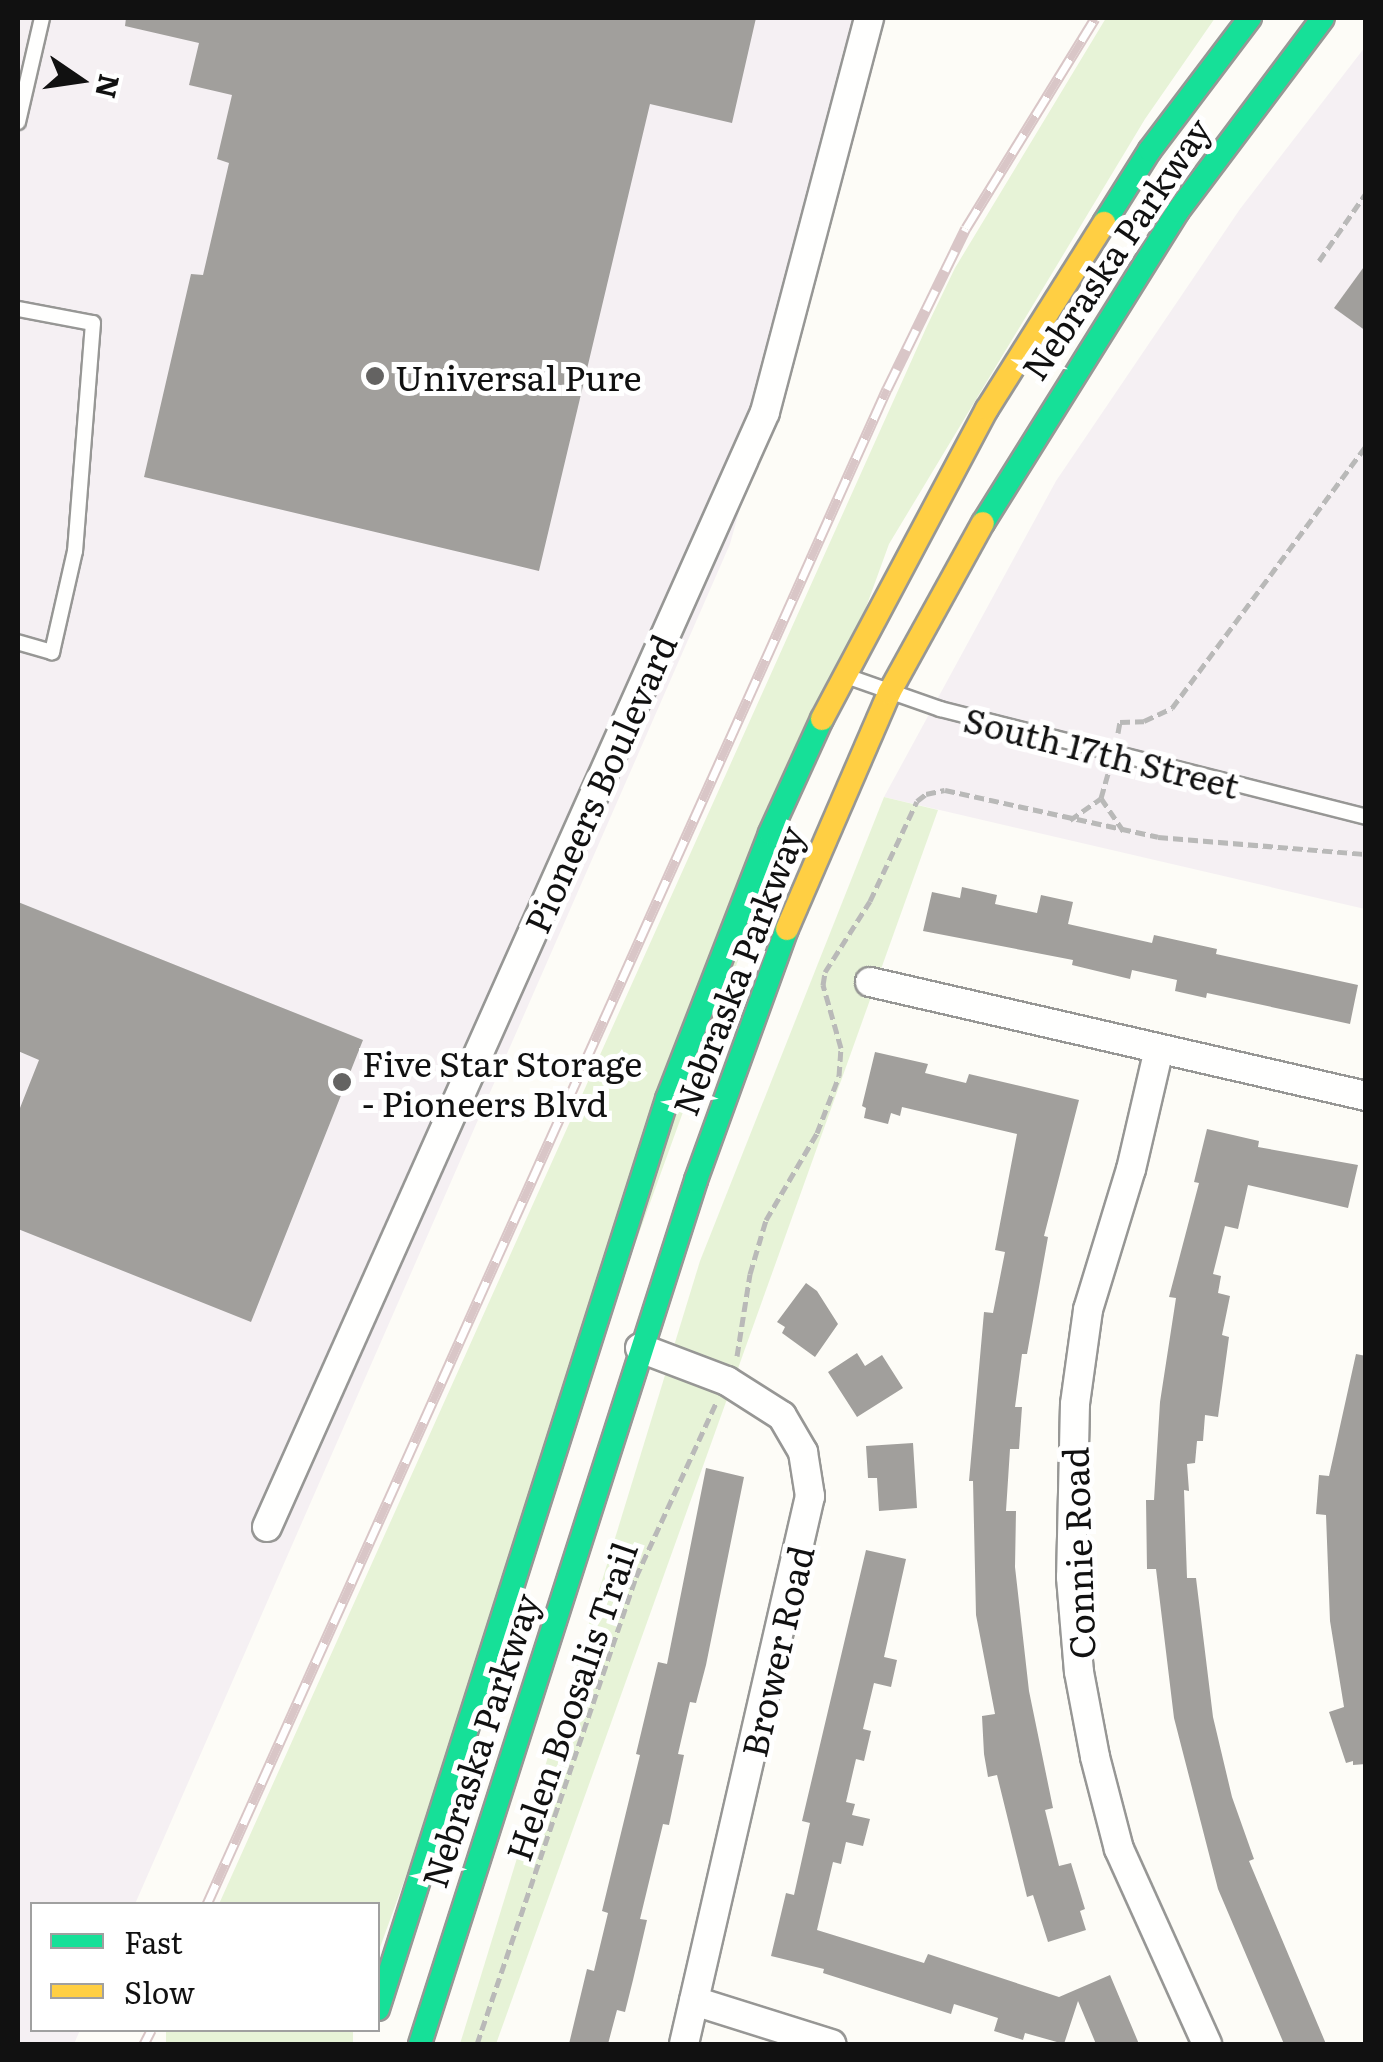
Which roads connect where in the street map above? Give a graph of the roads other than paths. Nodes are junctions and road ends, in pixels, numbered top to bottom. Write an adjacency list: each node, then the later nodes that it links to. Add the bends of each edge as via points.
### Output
1 (42, 18): 5 (lane)
2 (869, 18): 16 (street, Pioneers Boulevard, via 765,412)
3 (1250, 18): 9 (main road, Nebraska Parkway, via 1150,150 1052,300)
4 (1324, 18): 10 (main road, Nebraska Parkway, via 1178,211 1093,337)
5 (23, 75): 6 (lane)
6 (18, 122)
7 (18, 309): 8 (lane, via 93,323 76,551 52,652)
8 (18, 642)
9 (842, 675): 10 (lane, South 17th Street); 18 (main road, Nebraska Parkway, via 750,882 667,1099)
10 (889, 693): 11 (lane, South 17th Street); 15 (main road, Nebraska Parkway, via 767,979)
11 (1366, 818)
12 (870, 982): 13 (street)
13 (1159, 1048): 14 (street); 22 (street, Connie Road, via 1088,1310 1069,1490 1071,1577 1088,1723 1119,1849)
14 (1366, 1096)
15 (640, 1348): 17 (street, Brower Road, via 764,1402 794,1432 810,1496); 19 (main road, Nebraska Parkway)
16 (267, 1527)
17 (694, 2000): 20 (street, Brower Road); 21 (street)
18 (380, 2004)
19 (420, 2044)
20 (684, 2044)
21 (831, 2044)
22 (1206, 2044)

